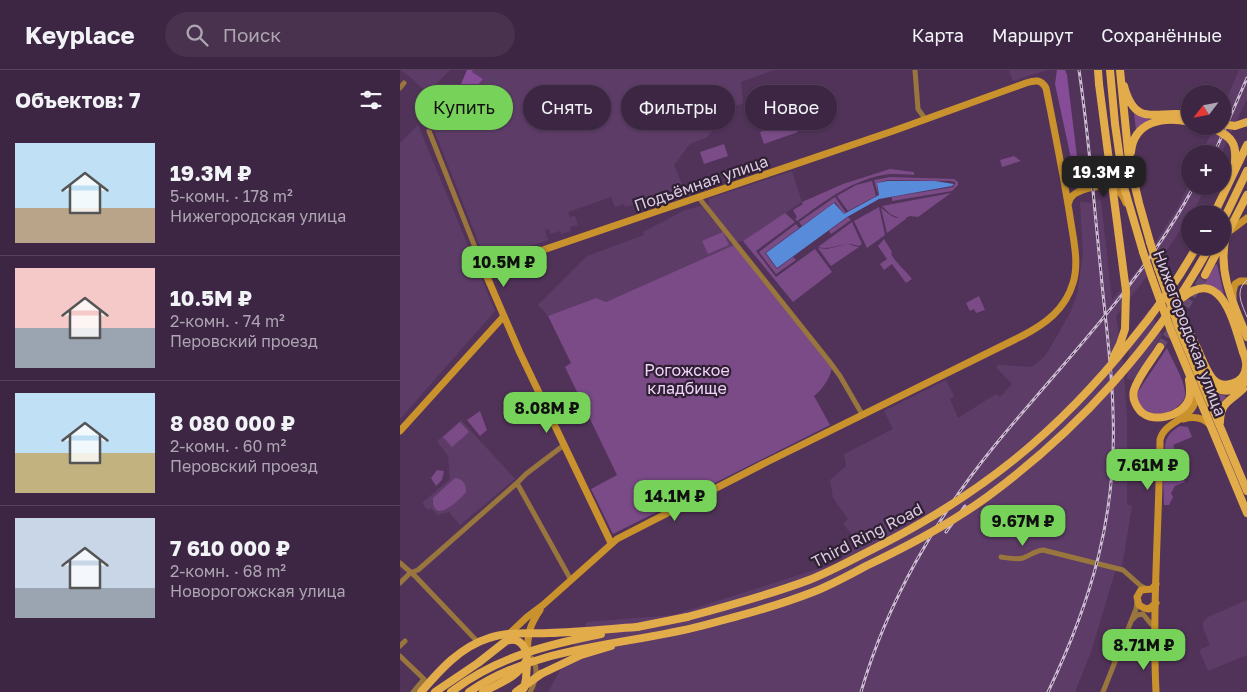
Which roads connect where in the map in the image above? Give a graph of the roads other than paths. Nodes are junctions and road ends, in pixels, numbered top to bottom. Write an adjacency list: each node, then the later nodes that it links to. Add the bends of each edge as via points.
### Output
1 (915, 70): 7 (street, via 918,109)
2 (1098, 70): 47 (main road, bridge, via 1127,312 1120,344)
3 (1110, 70): 14 (main road, Нижегородская улица)
4 (1120, 70): 6 (main road, via 1130,103); 15 (main road, Нижегородская улица)
5 (1181, 114): 6 (main road)
6 (1152, 119): 8 (main road); 15 (main road, via 1136,134)
7 (926, 120): 16 (street, Подъёмная улица, via 1039,80 1046,88); 20 (street, Подъёмная улица)
8 (1181, 121)
9 (1247, 122): 10 (main road, bridge)
10 (1231, 125)
11 (429, 131): 33 (street)
12 (1226, 135): 17 (main road, bridge, via 1234,145)
13 (1247, 144): 17 (main road)
14 (1118, 154): 16 (street, via 1118,170 1110,181 1076,184); 24 (main road, Нижегородская улица)
15 (1130, 161): 32 (main road, Нижегородская улица, bridge)
16 (1063, 170): 21 (street)
17 (1234, 171): 22 (main road)
18 (1247, 172): 23 (main road)
19 (1247, 195): 26 (main road)
20 (699, 198): 33 (street, Подъёмная улица); 49 (street, via 814,341)
21 (1068, 205): 24 (street, via 1069,198 1078,191 1112,187 1120,192); 49 (street, via 1076,274 1068,298 1056,314 1039,327)
22 (1218, 205)
23 (1230, 205)
24 (1131, 214): 44 (main road, Нижегородская улица, bridge)
25 (1247, 218): 27 (street)
26 (1231, 226)
27 (1231, 232)
28 (1192, 255): 47 (main road, Third Ring Road, bridge, via 1150,318)
29 (1205, 255): 38 (main road, Third Ring Road, bridge)
30 (1215, 255): 34 (main road)
31 (1224, 255): 36 (main road)
32 (1158, 268): 38 (main road, bridge, via 1212,378 1226,385 1241,379 1246,362 1227,305 1219,294 1209,289 1197,289 1190,292); 43 (main road, Нижегородская улица)
33 (484, 270): 40 (street)
34 (1205, 275)
35 (1247, 276): 36 (street)
36 (1226, 280): 39 (main road)
37 (1247, 281): 39 (street, via 1233,287)
38 (1175, 304): 77 (main road, Third Ring Road, bridge, via 1134,359 1075,424 986,498 922,538 814,592 755,612)
39 (1234, 304): 41 (main road)
40 (504, 316): 53 (street); 54 (street)
41 (1247, 337)
42 (1160, 347): 44 (main road, via 1134,390 1135,404 1143,415 1158,419 1177,412 1187,403 1190,388)
43 (1192, 358): 45 (main road, via 1205,380 1216,390 1232,391); 52 (main road, Нижегородская улица)
44 (1185, 363): 46 (main road, Нижегородская улица)
45 (1247, 383): 48 (main road)
46 (1194, 384): 50 (street, via 1195,404); 51 (main road, Нижегородская улица)
47 (1095, 385): 75 (main road, Third Ring Road, bridge, via 1031,447 981,486 920,525 811,579 752,600)
48 (1244, 391): 52 (main road, via 1222,408)
49 (862, 414): 58 (street)
50 (1181, 420): 51 (street, via 1201,418); 65 (street, via 1166,430 1160,440)
51 (1212, 428): 57 (main road, Нижегородская улица)
52 (1221, 429): 56 (main road, Нижегородская улица)
53 (400, 431)
54 (564, 445): 55 (street); 58 (street)
55 (517, 483): 61 (street); 62 (street)
56 (1247, 491)
57 (1247, 513)
58 (611, 543): 62 (street)
59 (1001, 557): 63 (street, via 1024,558 1044,550 1123,570)
60 (400, 563): 61 (street)
61 (410, 574): 64 (street); 78 (street)
62 (571, 580): 70 (street)
63 (1134, 580): 66 (street); 68 (street)
64 (400, 583)
65 (1156, 584): 66 (street); 67 (street)
66 (1148, 589): 67 (street); 68 (street, via 1141,590)
67 (1156, 595): 69 (street)
68 (1137, 597): 71 (street, via 1139,605); 72 (street)
69 (1156, 603): 71 (street); 76 (street)
70 (543, 606): 81 (street, via 527,617); 83 (street, via 530,627)
71 (1145, 609): 72 (street); 74 (street)
72 (1135, 611): 73 (street)
73 (1131, 621): 74 (street, via 1143,614); 93 (street)
74 (1152, 624): 76 (street)
75 (637, 627): 85 (main road, bridge, via 508,634 489,638 458,655); 87 (main road, Third Ring Road, bridge, via 533,650 492,666)
76 (1154, 634): 94 (street)
77 (639, 638): 88 (main road, Third Ring Road, bridge, via 537,659 498,675); 90 (main road, bridge, via 561,663)
78 (475, 639)
79 (406, 640): 80 (street)
80 (400, 646)
81 (498, 647): 83 (main road, via 515,639 521,642); 86 (main road)
82 (400, 656): 84 (street, via 424,678)
83 (527, 656): 89 (main road, via 519,672); 91 (main road); 92 (street, via 536,665)
84 (413, 692)
85 (421, 692)
86 (435, 692)
87 (451, 692)
88 (469, 692)
89 (483, 692)
90 (516, 692)
91 (522, 692)
92 (530, 692)
93 (1103, 692)
94 (1156, 692)

